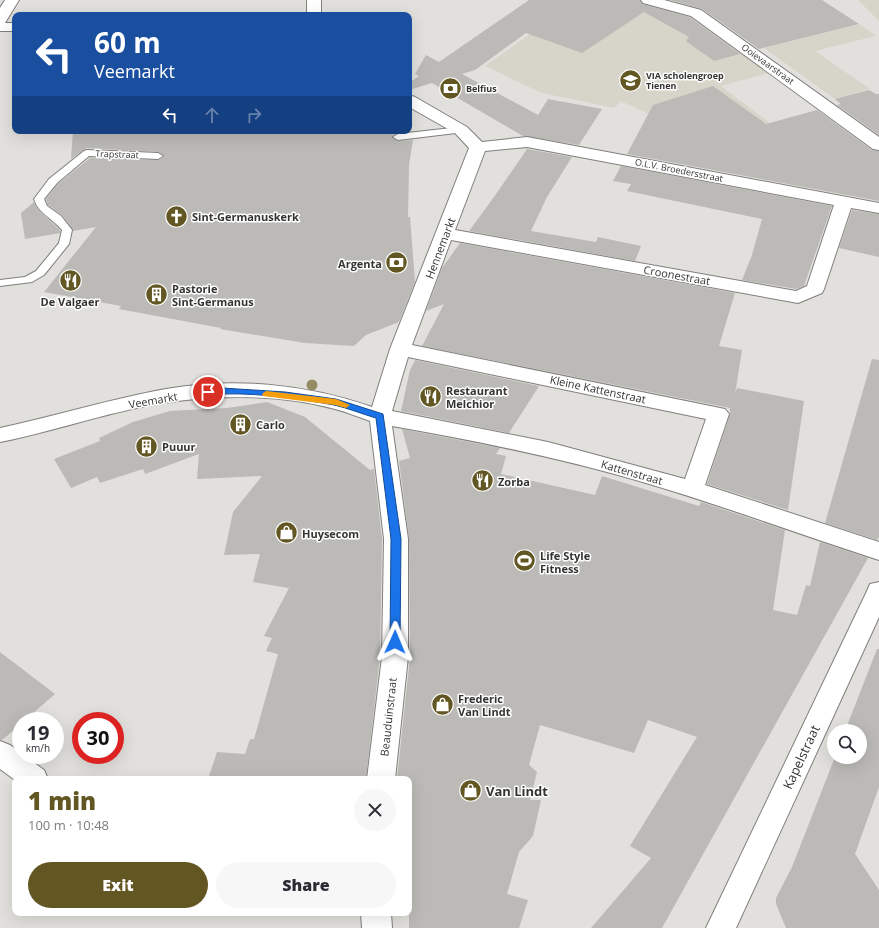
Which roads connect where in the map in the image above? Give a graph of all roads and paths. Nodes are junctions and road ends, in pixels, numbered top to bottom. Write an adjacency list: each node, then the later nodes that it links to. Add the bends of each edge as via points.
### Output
1 (12, 0): 5 (street)
2 (314, 0): 4 (street)
3 (648, 0): 11 (street, Ooievaarstraat, via 696,12)
4 (314, 12)
5 (0, 20)
6 (0, 27): 7 (street)
7 (12, 27)
8 (412, 102): 9 (street)
9 (461, 130): 10 (lane); 12 (street)
10 (398, 137)
11 (879, 145)
12 (478, 147): 14 (street, O.L.V. Broedersstraat, via 527,142); 16 (street, Hennemarkt)
13 (158, 156): 17 (lane, Trapstraat, via 87,153 53,181 40,199 42,208 57,218 67,230 64,244 40,273 28,280)
14 (844, 201): 15 (street, O.L.V. Broedersstraat); 16 (street, Croonestraat, via 815,289 798,297)
15 (879, 208)
16 (446, 234): 18 (street, Hennemarkt)
17 (0, 283)
18 (400, 349): 19 (street); 21 (street, Kleine Kattenstraat, via 718,414)
19 (380, 416): 20 (street, Veemarkt, via 336,402 222,390 165,396 130,403); 21 (street, Kattenstraat, via 458,429 572,455); 26 (street, Beauduinstraat, via 396,539 395,657)
20 (0, 435)
21 (692, 489): 22 (street, Kattenstraat)
22 (879, 551)
23 (879, 591): 28 (street, Kapelstraat)
24 (0, 753): 25 (street)
25 (30, 776)
26 (381, 776)
27 (376, 916): 29 (street)
28 (722, 926)
29 (376, 928)

